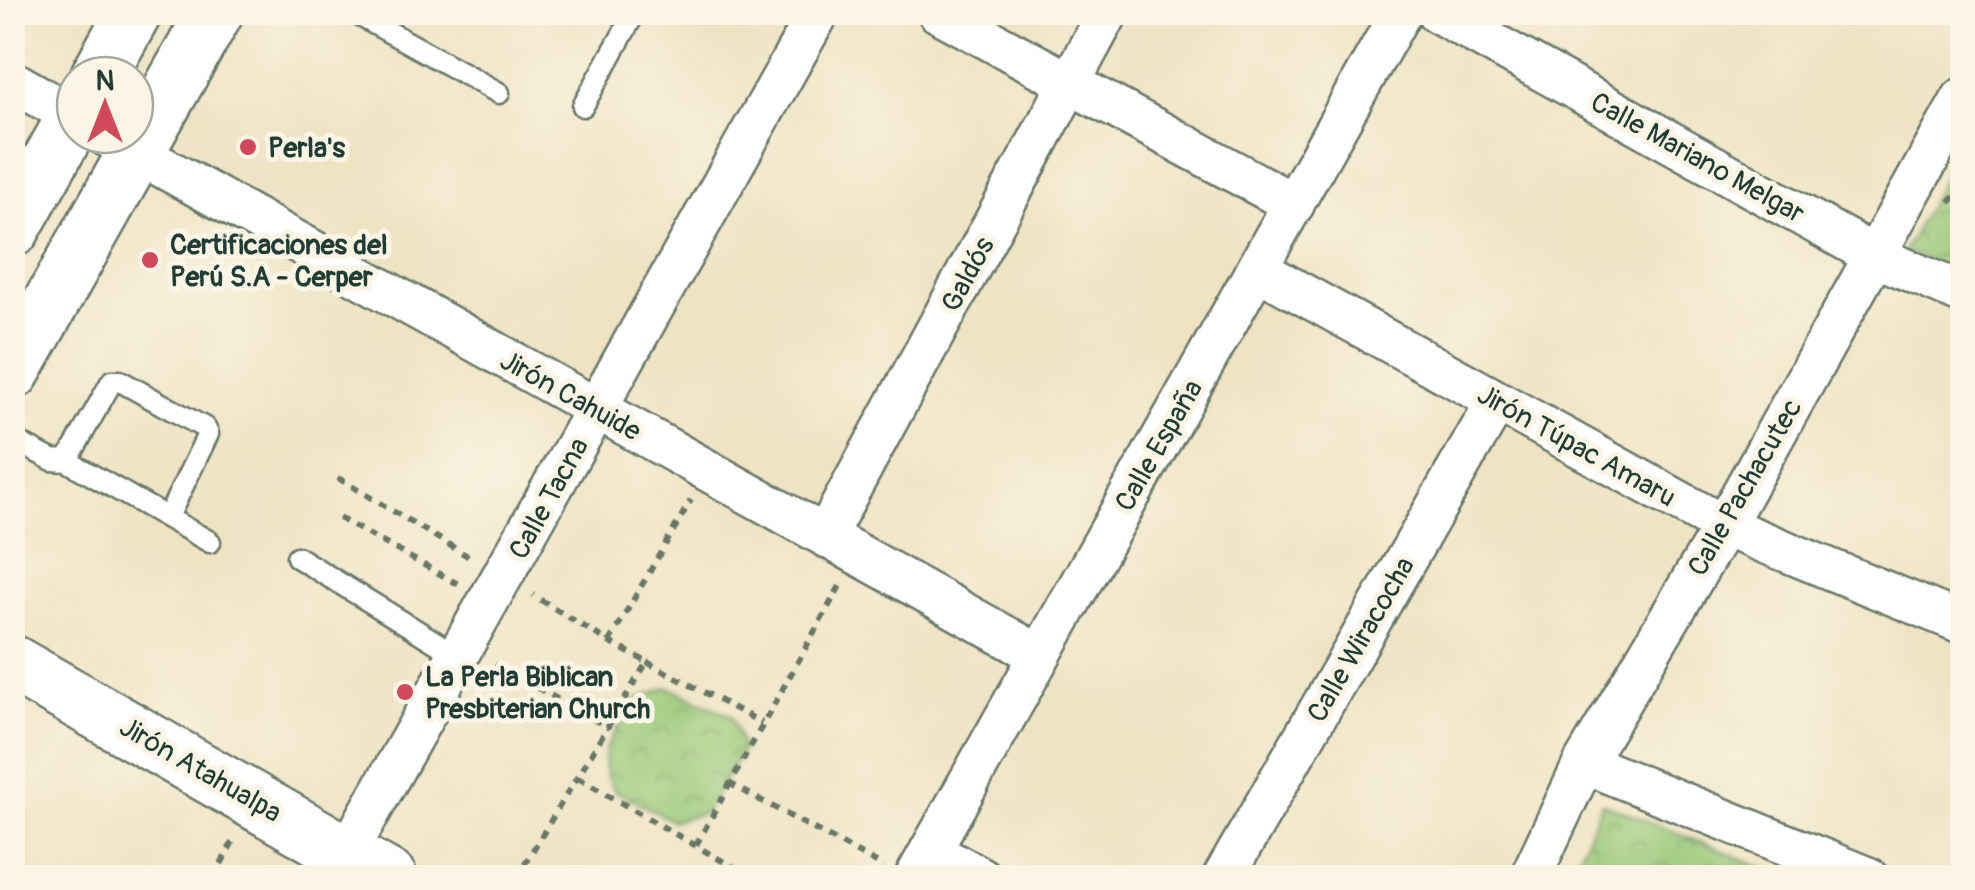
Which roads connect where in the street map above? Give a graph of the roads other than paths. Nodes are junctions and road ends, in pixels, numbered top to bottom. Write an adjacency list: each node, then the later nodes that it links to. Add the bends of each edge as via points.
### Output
1 (134, 12): 10 (main road)
2 (215, 12): 14 (main road)
3 (353, 12): 13 (lane)
4 (635, 12): 16 (lane)
5 (820, 12): 28 (street, Calle Tacna)
6 (938, 12): 12 (street)
7 (1108, 12): 12 (street, Galdós)
8 (1401, 12): 21 (street, Calle España)
9 (1438, 12): 23 (street, Calle Mariano Melgar)
10 (110, 55)
11 (12, 82): 17 (street)
12 (1069, 84): 21 (street); 34 (street, Galdós)
13 (500, 93)
14 (155, 95)
15 (1962, 99): 23 (street, Calle Pachacutec)
16 (582, 106)
17 (55, 107)
18 (55, 153): 22 (main road)
19 (115, 155): 26 (main road)
20 (140, 155): 28 (street, Jirón Cahuide)
21 (1294, 204): 24 (street, Calle España)
22 (12, 229)
23 (1876, 256): 25 (street, Calle Mariano Melgar); 32 (street, Calle Pachacutec)
24 (1257, 270): 27 (street, Jirón Túpac Amaru); 38 (street, Calle España)
25 (1962, 293)
26 (12, 372)
27 (1497, 401): 32 (street, Jirón Túpac Amaru); 44 (street, Calle Wiracocha)
28 (596, 409): 34 (street, Jirón Cahuide); 37 (street, Calle Tacna)
29 (12, 439): 30 (lane)
30 (67, 461): 31 (lane); 31 (lane, via 112,381 205,428 208,434)
31 (168, 517): 33 (lane)
32 (1724, 526): 36 (street, Jirón Túpac Amaru); 40 (street, Calle Pachacutec)
33 (210, 542)
34 (842, 545): 38 (street, Jirón Cahuide)
35 (297, 557): 37 (lane)
36 (1962, 623)
37 (460, 651): 42 (street, Calle Tacna)
38 (1039, 654): 41 (street, Calle España)
39 (12, 663): 42 (main road, Jirón Atahualpa)
40 (1584, 763): 45 (street, Calle Pachacutec); 46 (street)
41 (911, 865): 43 (street)
42 (356, 869)
43 (981, 878)
44 (1223, 878)
45 (1530, 878)
46 (1869, 878)

